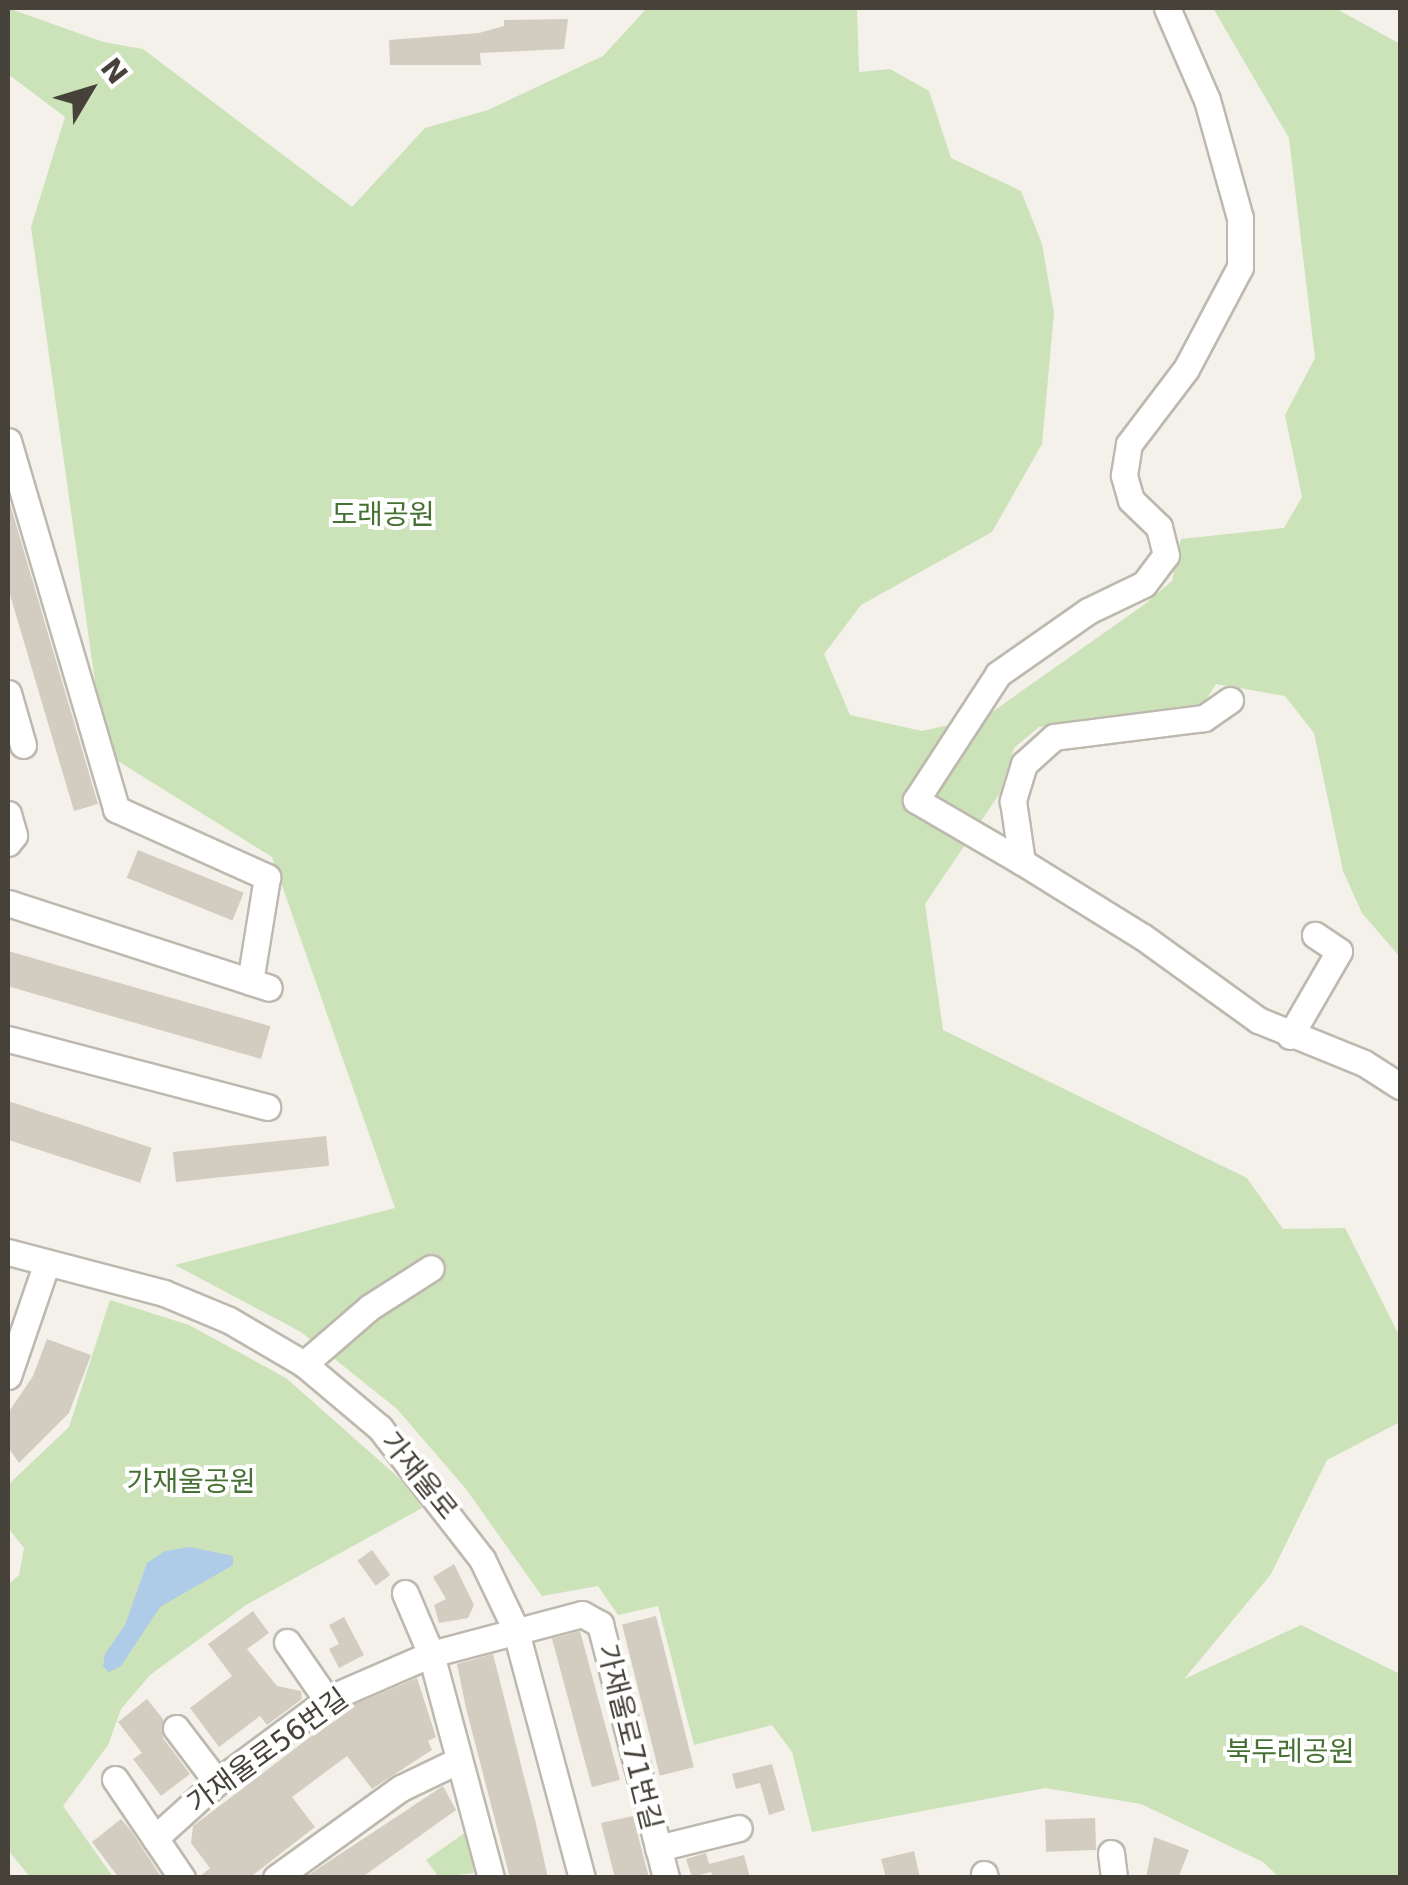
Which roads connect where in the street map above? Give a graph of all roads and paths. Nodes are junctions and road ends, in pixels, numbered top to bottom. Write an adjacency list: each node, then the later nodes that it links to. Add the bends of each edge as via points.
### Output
1 (1167, 8): 8 (street, via 1207,100 1226,167 1240,218 1240,267 1186,369 1129,444 1124,476 1131,500 1159,527 1166,556 1144,584 1088,611 998,674 916,800)
2 (8, 440): 9 (street, via 116,809 267,877 260,985)
3 (8, 693): 5 (street)
4 (1230, 700): 8 (street, via 1204,718 1054,737 1024,764 1014,801)
5 (23, 745)
6 (8, 814): 7 (street, via 14,835)
7 (8, 844)
8 (1022, 862): 11 (street)
9 (8, 904)
10 (1315, 935): 11 (street, via 1338,952)
11 (1290, 1036): 13 (street, via 1364,1064)
12 (8, 1039): 14 (street)
13 (1400, 1086)
14 (267, 1107)
15 (8, 1252): 16 (street, 가재울로)
16 (48, 1262): 18 (street, 가재울로, via 164,1293); 19 (street)
17 (430, 1268): 18 (street, via 370,1307)
18 (304, 1364): 21 (street, 가재울로, via 380,1428 440,1498 482,1559)
19 (10, 1365)
20 (404, 1593): 23 (street)
21 (515, 1628): 23 (street, 가재울로56번길); 31 (street, 가재울로71번길, via 582,1614 600,1624); 35 (street, 가재울로)
22 (287, 1642): 24 (street)
23 (431, 1654): 24 (street, 가재울로56번길); 26 (street)
24 (327, 1700): 28 (street, 가재울로56번길)
25 (176, 1728): 28 (street)
26 (459, 1760): 32 (street); 34 (street, via 401,1788)
27 (114, 1779): 30 (street)
28 (217, 1782): 30 (street, 가재울로56번길)
29 (739, 1828): 31 (street)
30 (155, 1838): 33 (street)
31 (658, 1848): 36 (street, 가재울로71번길)
32 (488, 1876)
33 (182, 1878)
34 (276, 1878)
35 (582, 1878)
36 (666, 1878)

